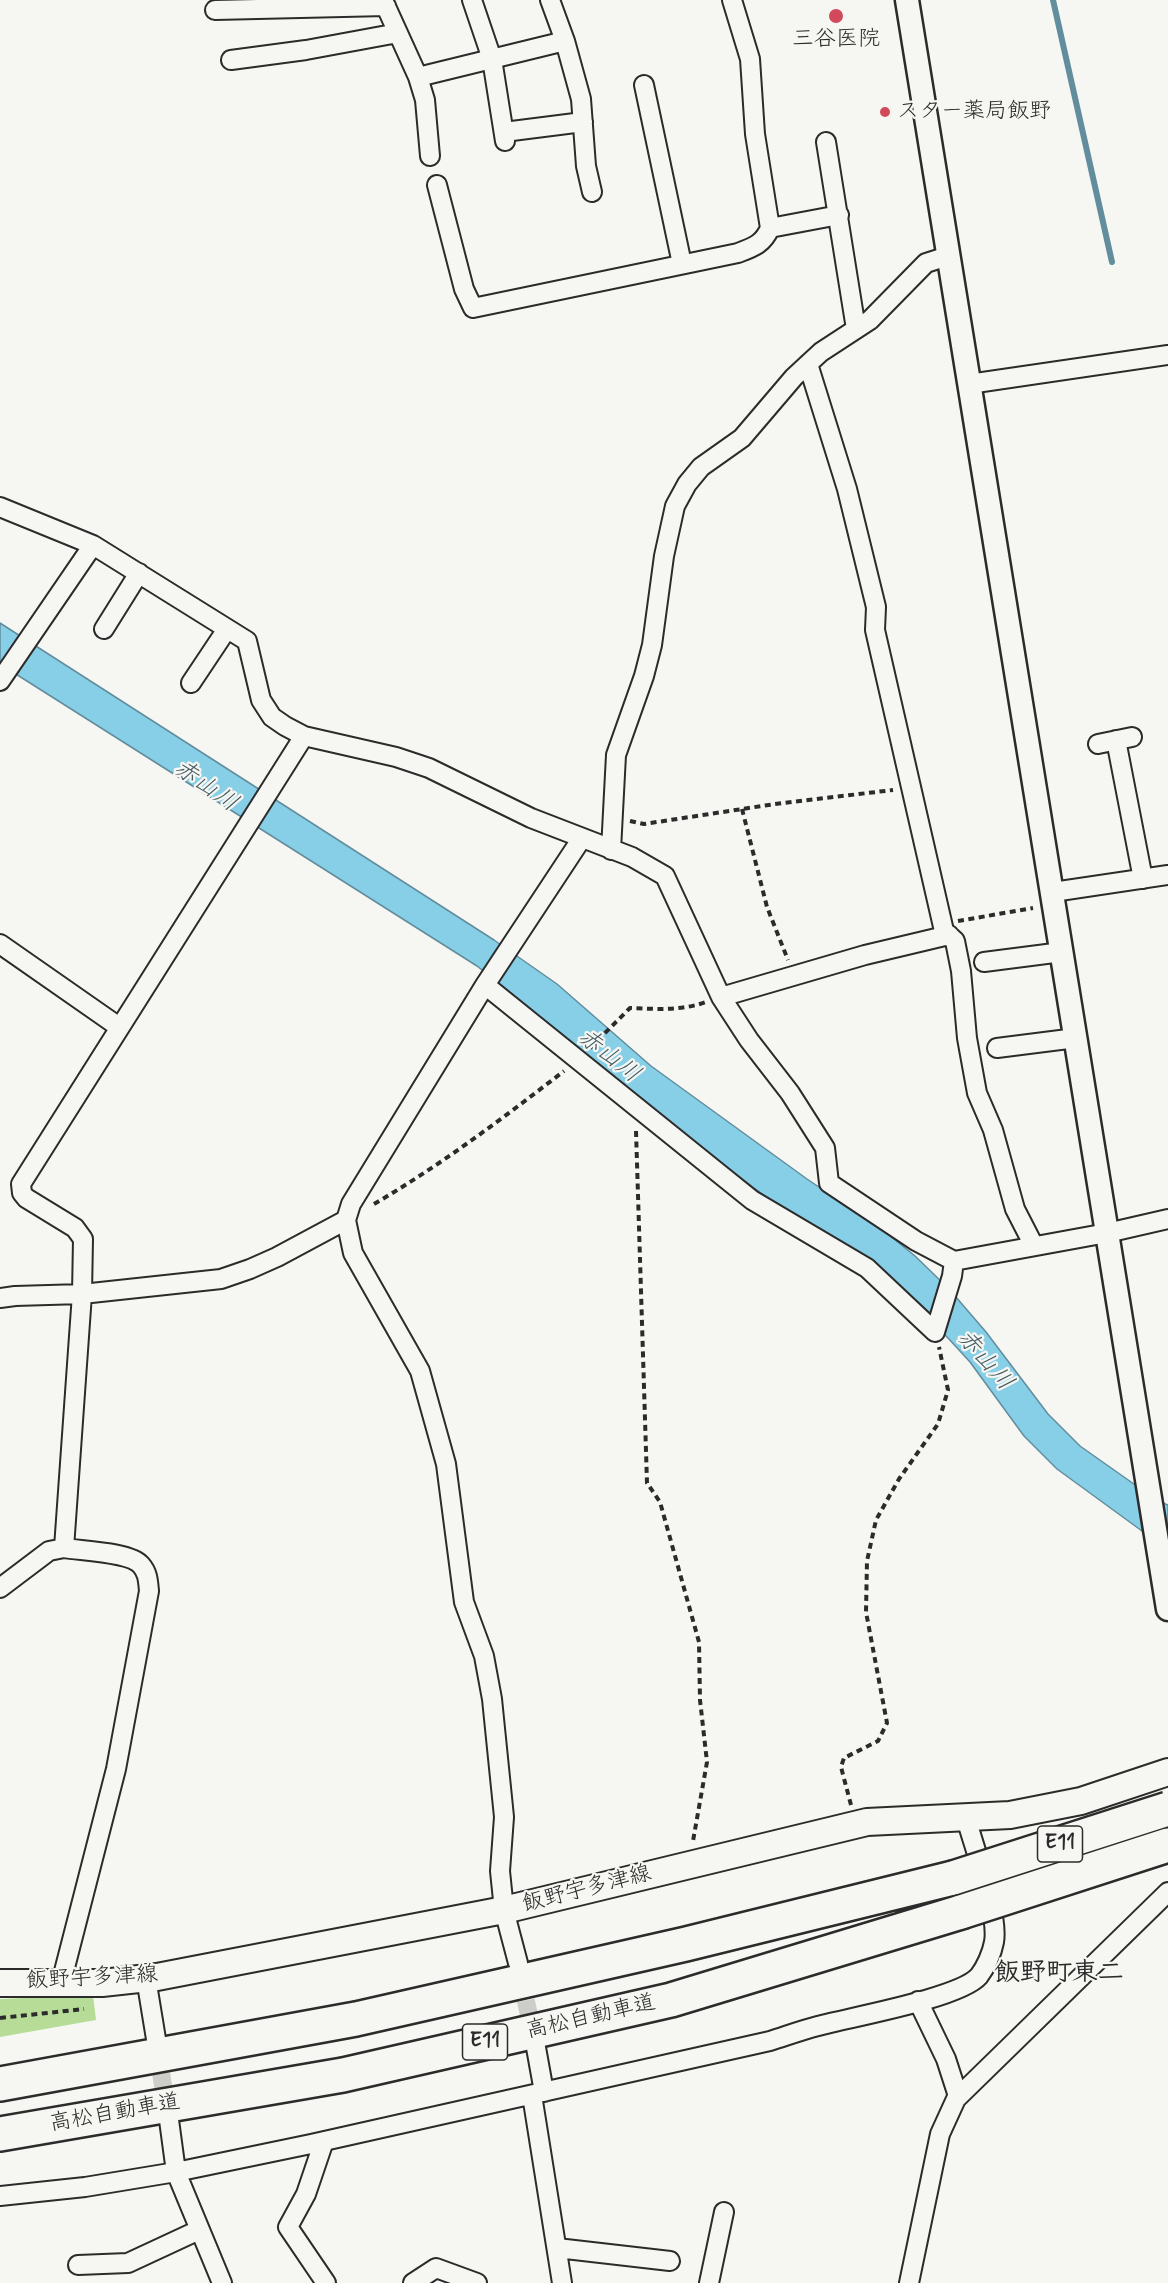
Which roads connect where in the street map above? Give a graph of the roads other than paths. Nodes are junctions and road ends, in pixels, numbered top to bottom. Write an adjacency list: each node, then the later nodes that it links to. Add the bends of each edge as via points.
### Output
1 (472, 0): 9 (street)
2 (550, 0): 8 (street)
3 (732, 0): 19 (street, via 750,59 755,134)
4 (907, 0): 20 (street)
5 (385, 3): 6 (street); 7 (street)
6 (215, 10)
7 (398, 33): 10 (street); 11 (street)
8 (565, 41): 9 (street); 13 (street, via 581,99)
9 (492, 59): 11 (street); 13 (street, via 505,136)
10 (231, 60)
11 (418, 76): 15 (street, via 425,100)
12 (644, 85): 21 (street)
13 (583, 122): 17 (street)
14 (826, 142): 18 (street)
15 (430, 156)
16 (437, 185): 21 (street, via 464,289 473,308)
17 (592, 192)
18 (839, 215): 19 (street); 22 (street)
19 (770, 228): 21 (street, via 758,246)
20 (948, 256): 22 (street, via 926,263 870,320); 25 (street)
21 (682, 264)
22 (856, 329): 24 (street)
23 (1168, 355): 25 (street)
24 (808, 364): 36 (street, via 742,438 701,467 675,506 649,656 616,755); 40 (street, via 847,489 876,607 875,630)
25 (969, 384): 39 (street)
26 (0, 507): 27 (street)
27 (93, 545): 28 (street); 31 (street)
28 (139, 573): 29 (street); 30 (street)
29 (104, 629)
30 (226, 629): 32 (street); 33 (street, via 247,641 261,700 272,717)
31 (3, 677)
32 (192, 682)
33 (304, 736): 35 (street, via 396,756 429,768 531,818); 46 (street)
34 (1116, 740): 38 (street)
35 (582, 838): 36 (street); 44 (street)
36 (611, 850): 45 (street, via 665,876)
37 (1168, 875): 38 (street)
38 (1143, 879): 39 (street)
39 (1054, 898): 42 (street)
40 (946, 930): 45 (street); 52 (street, via 955,941 961,971 977,1093 993,1130 1015,1209)
41 (0, 944): 46 (street)
42 (1062, 952): 43 (street); 47 (street)
43 (984, 962)
44 (485, 985): 50 (street, via 351,1204); 53 (street, via 752,1200 867,1268 936,1332)
45 (721, 997): 53 (street, via 825,1148 830,1182)
46 (119, 1027): 54 (street, via 21,1184 26,1198 75,1228 83,1239)
47 (1076, 1038): 48 (street); 51 (street)
48 (997, 1048)
49 (1168, 1219): 51 (street)
50 (346, 1220): 54 (street, via 278,1257 221,1279); 64 (street, via 353,1253 420,1371 446,1464 464,1602 484,1656 492,1699 504,1817 500,1871)
51 (1107, 1233): 52 (street); 58 (street)
52 (1034, 1246): 53 (street)
53 (953, 1269)
54 (82, 1294): 55 (street); 56 (street)
55 (0, 1298)
56 (64, 1548): 57 (street, via 49,1551); 68 (street, via 126,1557 140,1563 148,1576 149,1591 116,1769)
57 (0, 1588)
58 (1168, 1610)
59 (1168, 1772): 61 (main road, 飯野宇多津線, via 1081,1801 1010,1815)
60 (1168, 1809): 72 (highway, E11, bridge, via 953,1878 675,1947 356,2019)
61 (966, 1818): 64 (main road, 飯野宇多津線, via 857,1825); 69 (street, via 994,1920 994,1941 979,1976 959,1989)
62 (1168, 1845): 76 (highway, 高松自動車道 / E11, bridge, via 671,2000 343,2074)
63 (1168, 1892): 74 (street)
64 (504, 1910): 65 (street); 66 (main road, 飯野宇多津線)
65 (518, 1963)
66 (146, 1978): 68 (main road, 飯野宇多津線); 70 (street)
67 (0, 1983): 68 (main road, 飯野宇多津線)
68 (61, 1983)
69 (918, 2001): 73 (street, via 770,2041); 74 (street)
70 (156, 2039)
71 (535, 2042): 73 (street)
72 (0, 2084)
73 (538, 2093): 77 (street); 82 (street)
74 (958, 2096): 91 (street, via 940,2134)
75 (169, 2120): 78 (street)
76 (0, 2134)
77 (324, 2141): 78 (street); 86 (street, via 306,2194 288,2227)
78 (176, 2172): 79 (street); 81 (street)
79 (0, 2196)
80 (724, 2212): 90 (street)
81 (199, 2230): 84 (street, via 128,2263); 85 (street)
82 (557, 2248): 83 (street); 89 (street)
83 (670, 2261)
84 (78, 2265)
85 (222, 2283)
86 (326, 2283)
87 (413, 2283): 88 (street, via 436,2268)
88 (477, 2283)
89 (562, 2283)
90 (709, 2283)
91 (909, 2283)

